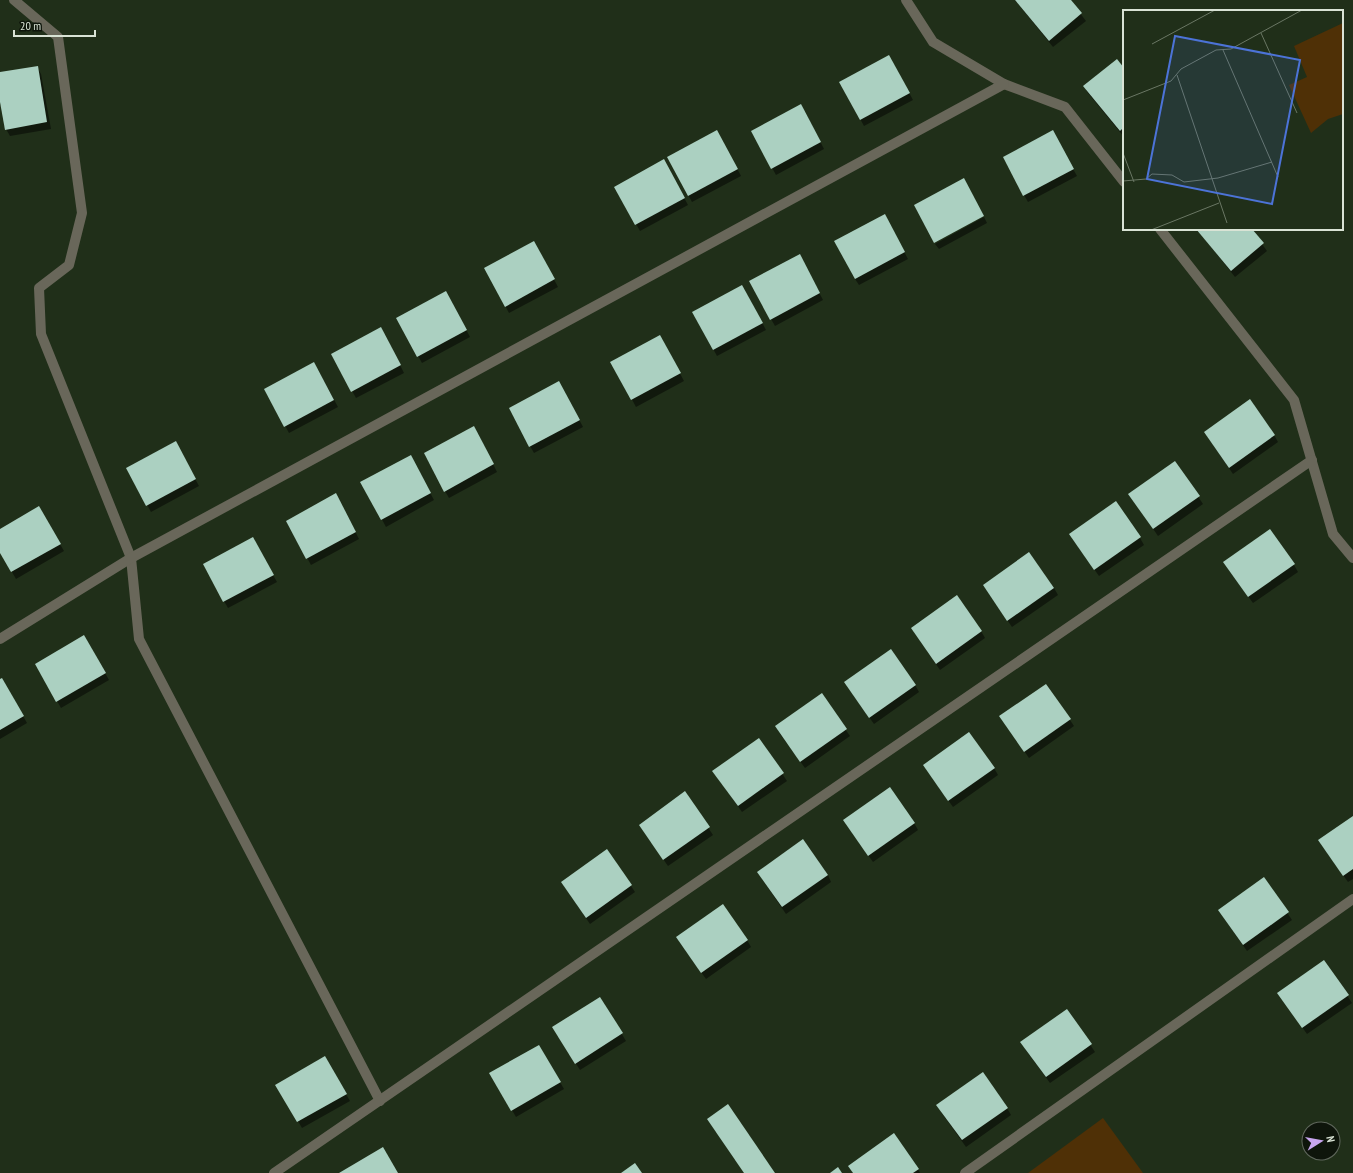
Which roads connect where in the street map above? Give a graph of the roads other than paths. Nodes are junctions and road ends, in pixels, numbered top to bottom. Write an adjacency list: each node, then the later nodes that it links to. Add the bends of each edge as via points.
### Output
1 (14, 0): 7 (street, via 58,37 82,213 69,265 39,288 41,334)
2 (906, 0): 3 (street, via 933,42)
3 (1004, 84): 4 (street, via 1065,108); 7 (street)
4 (1123, 181)
5 (1161, 230): 6 (street, via 1294,400)
6 (1312, 460): 8 (street, via 1333,534); 11 (street)
7 (131, 558): 9 (street); 11 (street, via 140,639)
8 (1353, 558)
9 (0, 639)
10 (1353, 899): 13 (street)
11 (380, 1101): 12 (street)
12 (274, 1173)
13 (965, 1173)

